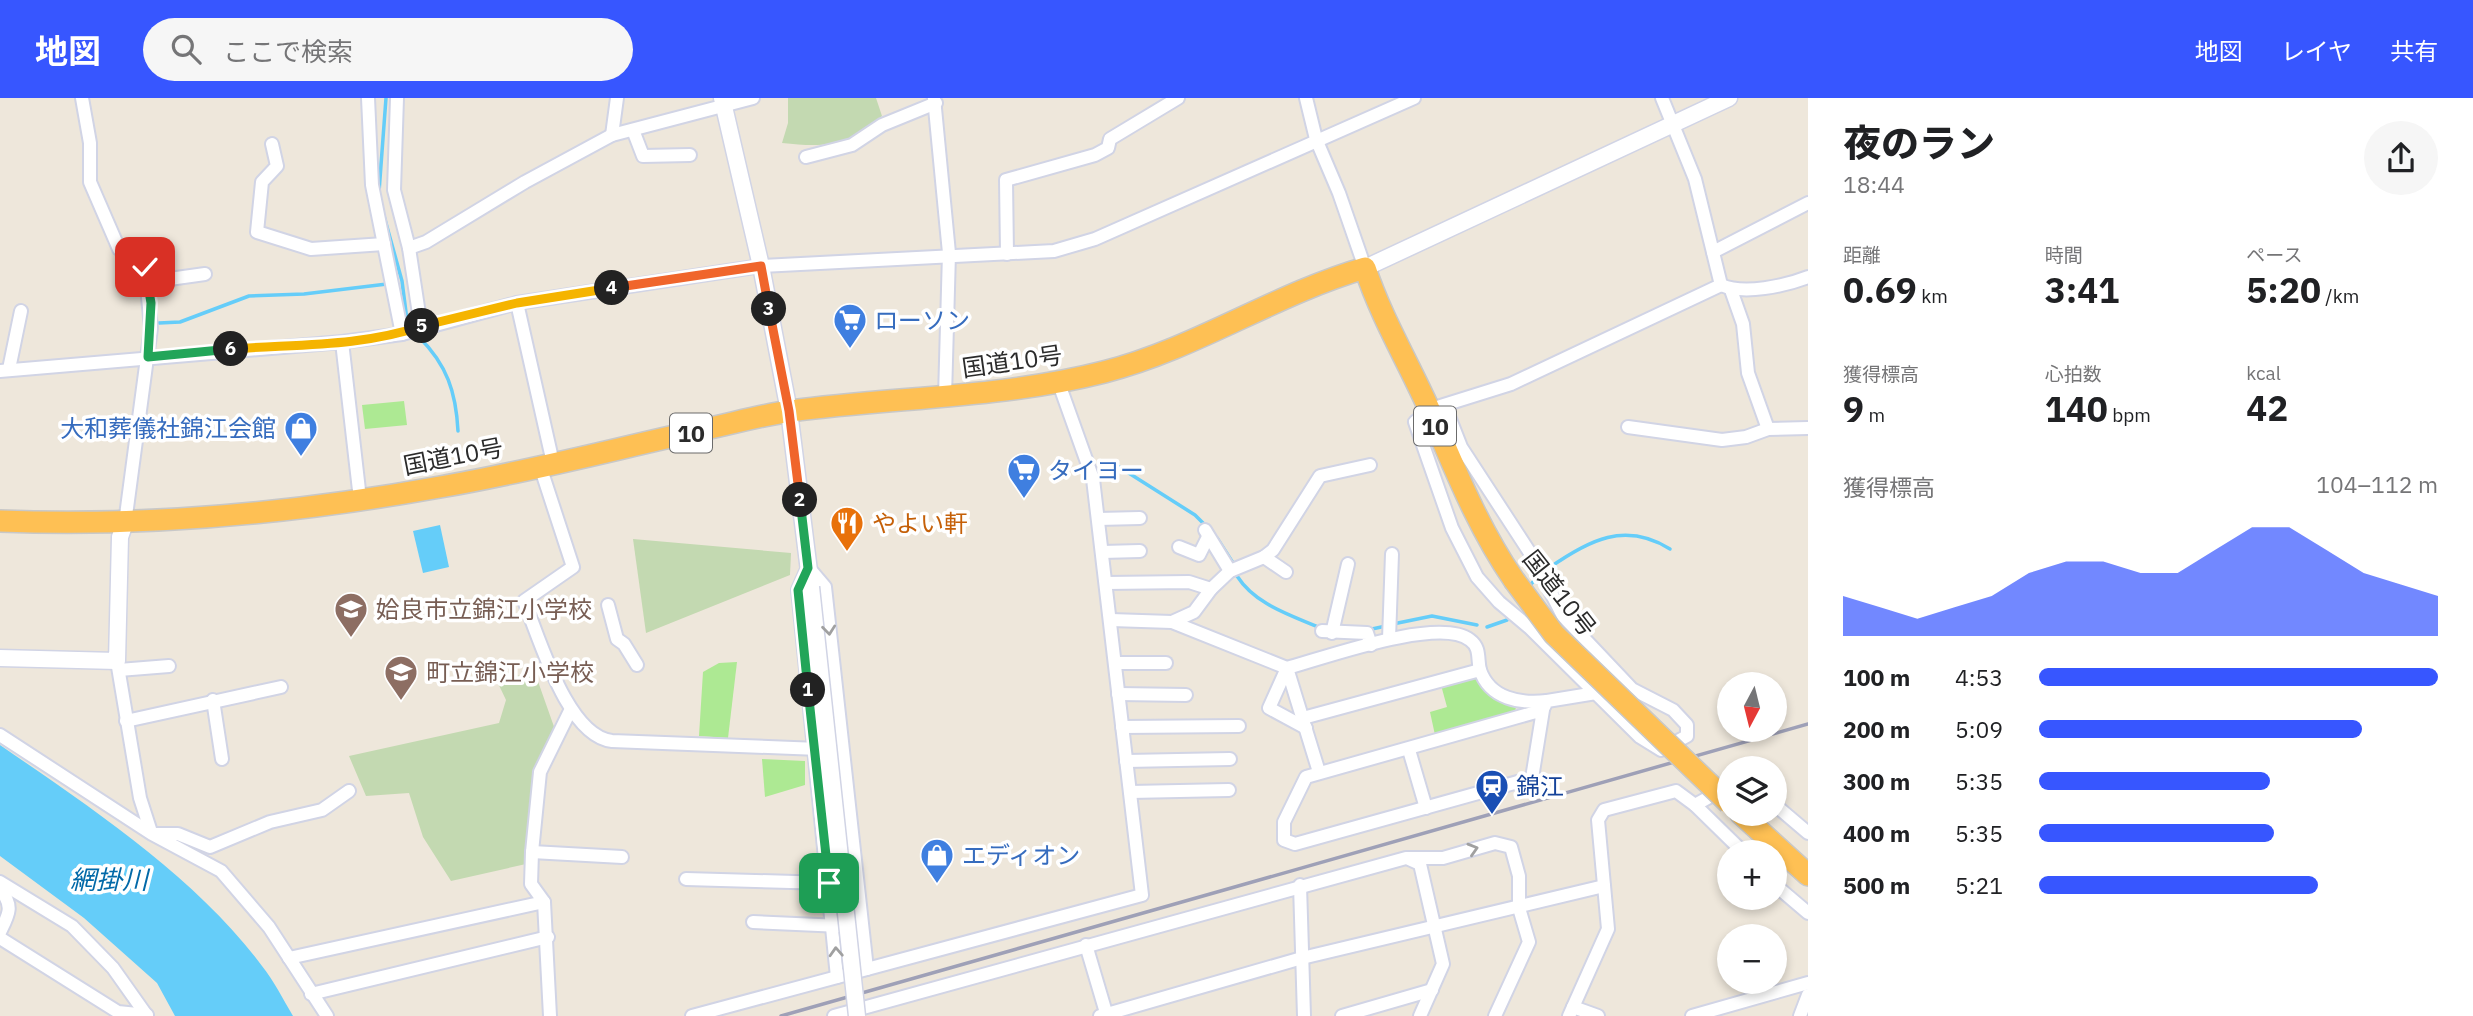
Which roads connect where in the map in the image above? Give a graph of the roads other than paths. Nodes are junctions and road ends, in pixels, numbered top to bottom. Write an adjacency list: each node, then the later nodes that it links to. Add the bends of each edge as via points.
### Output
1 (82, 98): 30 (street, via 90,144 90,182 119,249 145,267)
2 (368, 98): 21 (street, via 372,185)
3 (397, 98): 22 (street, via 394,190)
4 (617, 98): 15 (street)
5 (753, 98): 12 (street)
6 (1178, 98): 24 (street, via 1110,139 1108,149 1096,155 1006,180)
7 (1306, 98): 16 (street)
8 (1414, 98): 16 (street)
9 (1662, 98): 13 (street)
10 (1729, 98): 13 (street)
11 (935, 100): 19 (street, via 852,145); 25 (street)
12 (723, 102): 14 (street); 26 (street)
13 (1670, 124): 23 (street, via 1695,179); 27 (street)
14 (633, 130): 15 (street); 18 (street, via 643,156)
15 (612, 135): 22 (street)
16 (1316, 139): 24 (street, via 1096,239 1054,251); 27 (street)
17 (272, 144): 21 (street, via 277,166 262,182 257,232 311,249)
18 (690, 155)
19 (806, 157)
20 (1808, 203): 23 (street)
21 (384, 244): 35 (street)
22 (409, 248): 34 (street)
23 (1713, 252): 31 (street)
24 (1007, 254): 25 (street)
25 (948, 257): 26 (street); 40 (street)
26 (761, 266): 32 (street); 42 (street)
27 (1365, 268): 39 (highway, 国道10号 / 10, via 1321,280 1162,352 1106,372); 41 (highway, 国道10号 / 10)
28 (205, 274): 30 (street)
29 (1808, 277): 31 (street, via 1793,283)
30 (148, 282): 37 (street)
31 (1726, 287): 41 (street, via 1511,384); 45 (street, via 1743,324 1748,373)
32 (517, 303): 34 (street); 46 (street)
33 (20, 311): 38 (street)
34 (421, 327): 35 (street)
35 (402, 334): 36 (street)
36 (342, 342): 37 (street); 48 (street)
37 (148, 357): 38 (street); 52 (street)
38 (4, 370)
39 (1058, 382): 40 (highway, 国道10号 / 10); 50 (street, via 1089,466)
40 (946, 397): 42 (highway, 国道10号 / 10)
41 (1429, 410): 78 (street, via 1415,422 1452,528 1477,577); 78 (street, via 1448,414 1461,447 1532,556 1563,616 1632,689 1673,710 1687,725 1687,736 1661,750 1640,737); 97 (highway, 国道10号 / 10, bridge, via 1489,544 1554,634)
42 (789, 411): 46 (highway, 国道10号 / 10); 59 (street)
43 (1628, 427): 45 (street, via 1722,440)
44 (1808, 428): 45 (street)
45 (1768, 429)
46 (547, 465): 48 (highway, 国道10号 / 10); 83 (street, via 573,566 524,601)
47 (1370, 465): 57 (street, via 1320,476)
48 (360, 499): 52 (highway, 国道10号 / 10)
49 (1140, 518): 50 (street)
50 (1098, 519): 55 (street)
51 (0, 521): 52 (highway, 国道10号 / 10)
52 (125, 523): 73 (street, via 120,537)
53 (1179, 547): 60 (street, via 1199,555 1207,533)
54 (1140, 551): 55 (street)
55 (1102, 552): 62 (street)
56 (1392, 554): 67 (street)
57 (1264, 557): 60 (street); 61 (street)
58 (1348, 564): 68 (street, via 1327,632 1367,633)
59 (808, 568): 89 (street, one-way to 89, via 825,587); 90 (street, via 798,590); 140 (street, bridge)
60 (1230, 571): 63 (street)
61 (1286, 572)
62 (1106, 583): 63 (street, via 1189,582); 65 (street)
63 (1211, 589): 66 (street, via 1194,612)
64 (608, 605): 72 (street, via 617,639)
65 (1111, 620): 66 (street); 70 (street)
66 (1172, 622): 75 (street)
67 (1389, 639): 68 (street); 76 (street, via 1453,634 1470,640 1478,652)
68 (1371, 645): 75 (street)
69 (0, 658): 73 (street)
70 (1115, 663): 71 (street); 79 (street)
71 (1166, 663)
72 (637, 665)
73 (118, 666): 74 (street); 84 (street)
74 (169, 666)
75 (1287, 668): 85 (street); 85 (street, via 1269,708)
76 (1480, 670): 82 (street, via 1496,693); 85 (street)
77 (281, 687): 81 (street)
78 (1597, 693): 82 (street)
79 (1118, 694): 80 (street); 87 (street)
80 (1186, 695)
81 (213, 700): 84 (street); 92 (street)
82 (1545, 706): 91 (street); 102 (street, via 1532,779)
83 (570, 710): 90 (street, via 602,740); 108 (street, via 540,772)
84 (127, 722): 106 (street)
85 (1305, 723): 95 (street)
86 (1239, 726): 87 (street)
87 (1122, 727): 94 (street)
88 (0, 735): 106 (street)
89 (842, 747): 90 (street); 123 (street)
90 (814, 750): 114 (street)
91 (1409, 750): 95 (street); 102 (street)
92 (222, 759)
93 (1230, 759): 94 (street)
94 (1126, 761): 99 (street)
95 (1319, 772): 102 (street, via 1306,777 1284,822 1284,840 1295,844)
96 (1229, 790): 99 (street)
97 (1717, 791)
98 (349, 792): 106 (street, via 321,810 270,822 210,847 178,834)
99 (1130, 792): 132 (street, via 1142,895)
100 (1717, 793): 101 (street)
101 (1695, 805): 107 (street); 116 (street, via 1676,791 1604,810 1598,820)
102 (1426, 808)
103 (1787, 815): 105 (street)
104 (1754, 826): 111 (highway)
105 (1808, 833)
106 (152, 834): 130 (street, via 221,871)
107 (1731, 840)
108 (532, 852): 109 (street); 119 (street, via 531,884)
109 (622, 856)
110 (1406, 858): 115 (street); 120 (street, one-way to 120, via 1443,858 1495,842 1511,847 1519,876); 125 (street, via 1420,864)
111 (1808, 874)
112 (686, 879): 114 (street)
113 (0, 882): 142 (street, via 72,926 113,968)
114 (829, 883): 124 (street)
115 (1300, 885): 129 (street); 131 (street)
116 (1604, 886): 120 (street); 139 (street, via 1608,929)
117 (0, 890): 126 (street, via 9,900 10,912)
118 (1787, 895): 121 (street)
119 (544, 902): 127 (street); 130 (street)
120 (1519, 908): 125 (street); 149 (street, via 1528,942)
121 (1808, 913)
122 (754, 922): 124 (street)
123 (862, 924): 124 (street); 132 (street)
124 (834, 926): 133 (street, one-way to 124)
125 (1437, 927): 131 (street); 135 (street, via 1443,964)
126 (0, 932)
127 (548, 937): 136 (street); 144 (street)
128 (0, 938): 142 (street, via 118,1012)
129 (1086, 944): 138 (street); 141 (street)
130 (289, 958): 136 (street)
131 (1302, 958): 141 (street); 146 (street)
132 (867, 969): 133 (street)
133 (837, 977): 145 (street)
134 (1808, 983): 151 (street)
135 (1432, 990): 147 (street); 148 (street)
136 (311, 993): 143 (street)
137 (1808, 995): 152 (street)
138 (871, 1011): 140 (street)
139 (1571, 1011): 150 (street)
140 (844, 1015)
141 (1105, 1015)
142 (147, 1016)
143 (327, 1016)
144 (550, 1016)
145 (692, 1016)
146 (1304, 1016)
147 (1342, 1016)
148 (1420, 1016)
149 (1495, 1016)
150 (1598, 1016)
151 (1692, 1016)
152 (1800, 1016)

